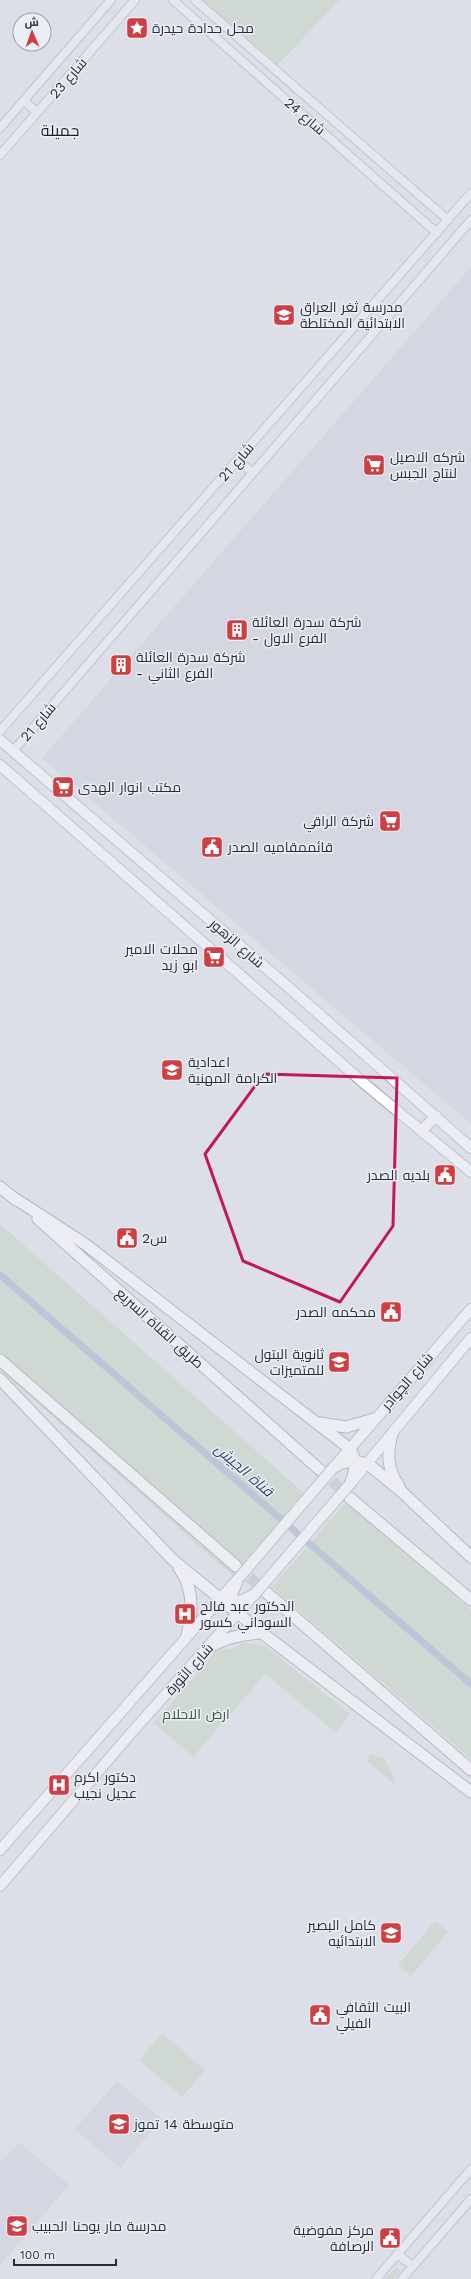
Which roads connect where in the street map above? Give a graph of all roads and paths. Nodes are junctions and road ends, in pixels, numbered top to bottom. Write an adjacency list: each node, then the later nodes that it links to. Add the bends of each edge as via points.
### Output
1 (111, 0): 5 (street, شارع 23)
2 (135, 0): 6 (street, شارع 23)
3 (173, 0): 12 (street, شارع 24)
4 (195, 0): 10 (street, شارع 24)
5 (24, 101): 6 (street); 7 (street, شارع 23)
6 (37, 112): 8 (street, شارع 23)
7 (0, 128)
8 (0, 155)
9 (471, 193): 10 (street, شارع 21)
10 (448, 220): 12 (street, شارع 21)
11 (471, 220): 14 (street, شارع 21)
12 (437, 232): 13 (street, شارع 21)
13 (237, 460): 14 (street); 15 (street, شارع 21)
14 (252, 472): 17 (street, شارع 21)
15 (0, 731)
16 (0, 740): 17 (main road, شارع الزهور)
17 (13, 751): 19 (main road, شارع الزهور)
18 (0, 765): 20 (main road, شارع الزهور, via 366,1085)
19 (436, 1116): 20 (main road); 21 (main road, شارع الزهور)
20 (422, 1130): 22 (main road, شارع الزهور)
21 (471, 1148)
22 (471, 1172)
23 (0, 1187): 24 (highway, طريق القناة السريع)
24 (11, 1196): 32 (highway, via 85,1244); 36 (highway, طريق القناة السريع)
25 (471, 1309): 31 (main road, شارع الچوادر)
26 (471, 1338): 33 (main road, شارع الچوادر)
27 (0, 1360): 42 (highway)
28 (0, 1379): 30 (highway)
29 (0, 1389): 30 (highway)
30 (12, 1391): 41 (highway)
31 (374, 1419): 32 (highway, via 346,1427); 34 (main road, شارع الچوادر)
32 (317, 1423): 34 (highway)
33 (392, 1434): 34 (main road, شارع الچوادر); 38 (highway, via 388,1449 389,1464)
34 (355, 1460): 35 (highway); 37 (highway); 38 (highway)
35 (332, 1468): 43 (main road, bridge)
36 (320, 1470)
37 (350, 1484): 45 (main road, bridge)
38 (402, 1492): 40 (highway)
39 (350, 1498): 46 (highway)
40 (471, 1557)
41 (173, 1560): 47 (highway); 49 (highway, via 182,1573 190,1595 191,1619)
42 (236, 1566)
43 (238, 1579): 47 (highway, via 233,1588)
44 (267, 1593): 51 (highway)
45 (255, 1594): 47 (highway)
46 (471, 1600)
47 (231, 1604): 48 (highway); 49 (main road, شارع الثورة); 50 (main road, شارع الثورة)
48 (262, 1633): 50 (highway, via 236,1635); 52 (highway)
49 (187, 1635): 53 (main road, شارع الثورة)
50 (207, 1648): 54 (main road, شارع الثورة)
51 (471, 1770)
52 (471, 1792)
53 (0, 1850)
54 (0, 1886)
55 (471, 2169): 57 (street)
56 (471, 2199): 58 (street)
57 (398, 2254): 58 (street); 59 (street)
58 (413, 2266): 60 (street)
59 (376, 2279)
60 (402, 2279)

